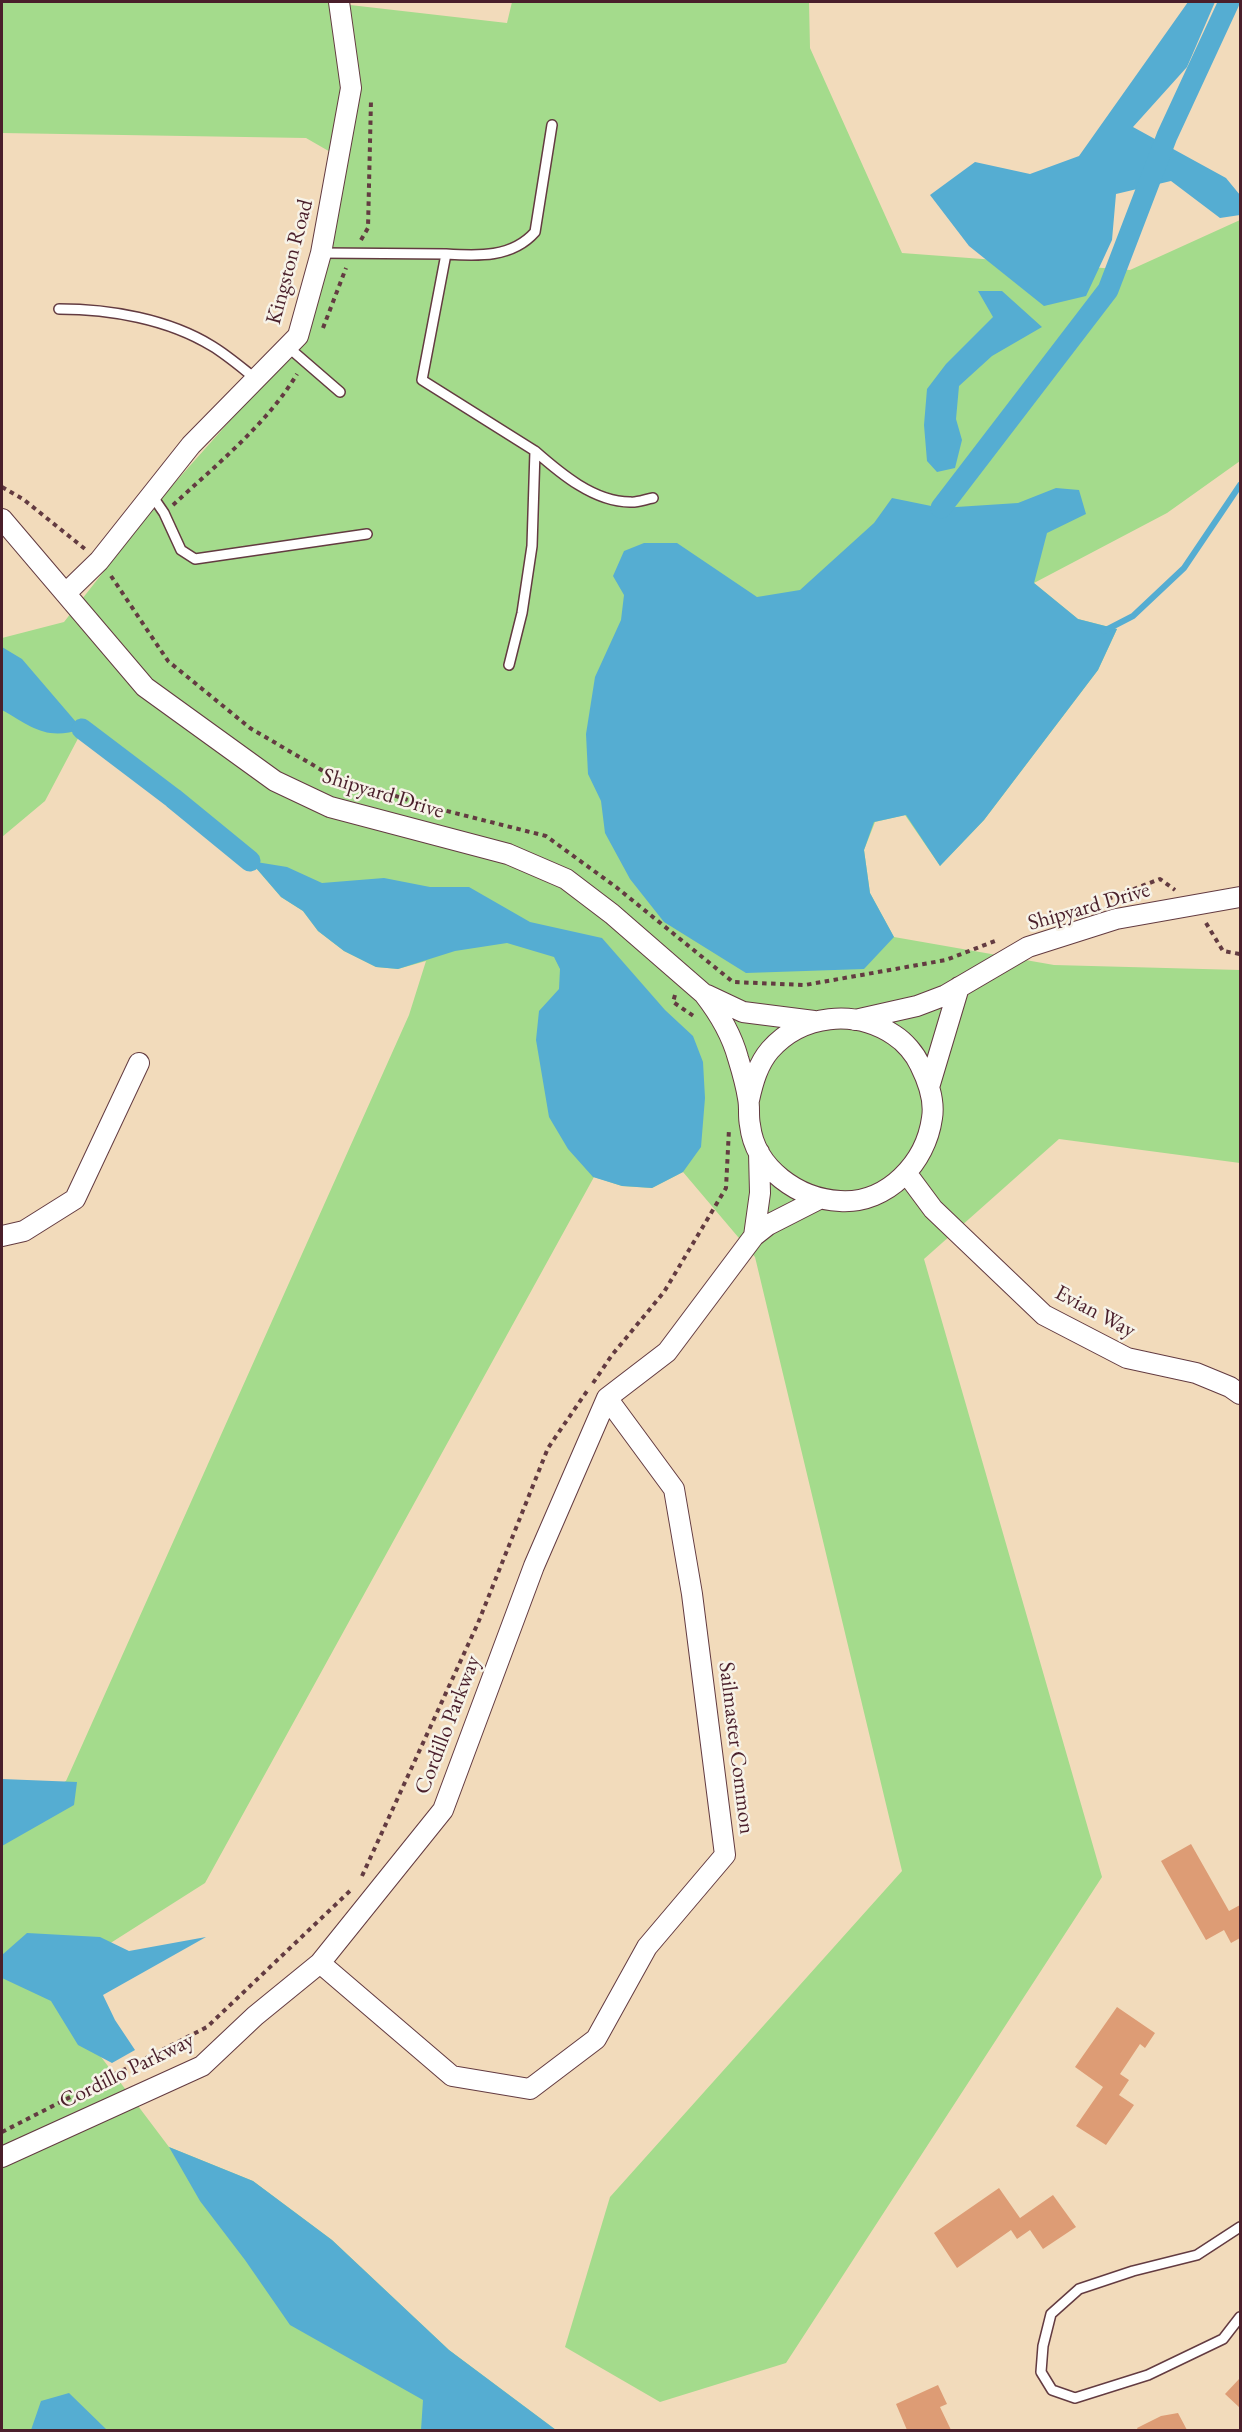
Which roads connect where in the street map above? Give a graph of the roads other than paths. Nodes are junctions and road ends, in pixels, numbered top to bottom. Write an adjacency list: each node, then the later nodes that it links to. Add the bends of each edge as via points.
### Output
1 (339, 2): 3 (street, Kingston Road, via 351,88)
2 (552, 125): 4 (lane, via 535,232 526,243 474,256)
3 (321, 253): 4 (lane); 6 (street, Kingston Road, via 298,336)
4 (446, 254): 9 (lane, via 422,380)
5 (59, 309): 7 (lane, via 101,311 190,334 213,346)
6 (288, 347): 7 (street, Kingston Road); 8 (lane)
7 (256, 380): 10 (street, Kingston Road, via 191,446)
8 (340, 392)
9 (535, 451): 11 (lane, via 558,471 602,496 630,502); 15 (lane, via 532,546)
10 (151, 494): 13 (lane, via 181,550 195,558); 14 (street, Kingston Road, via 99,561)
11 (653, 498)
12 (2, 519): 14 (street, Shipyard Drive)
13 (367, 534)
14 (66, 593): 18 (street, Shipyard Drive, via 145,687 275,781 330,807 508,854 566,879)
15 (509, 665)
16 (1240, 897): 17 (street, Shipyard Drive, via 1116,919 1028,947)
17 (959, 987): 19 (street, Shipyard Drive, via 917,1006); 22 (street)
18 (704, 994): 20 (street, Shipyard Drive, via 743,1011); 23 (street, Shipyard Drive, via 738,1056)
19 (855, 1020): 20 (street, via 844,1017); 22 (street, via 896,1035 915,1055)
20 (816, 1021): 23 (street, via 790,1032 770,1051 756,1074)
21 (139, 1063): 27 (street, via 75,1199 24,1232)
22 (930, 1084): 25 (street, via 933,1116 925,1147)
23 (749, 1100): 24 (street, via 750,1127)
24 (759, 1152): 26 (street, via 775,1174); 28 (street, Cordillo Parkway, via 760,1193)
25 (907, 1174): 26 (street, via 866,1198 843,1202); 29 (street, Evian Way, via 933,1209 1044,1315 1127,1358 1196,1373)
26 (819, 1199): 28 (street, Cordillo Parkway)
27 (2, 1236)
28 (754, 1236): 30 (street, Cordillo Parkway, via 666,1352)
29 (1240, 1394)
30 (607, 1398): 31 (street, Cordillo Parkway, via 534,1566 443,1810); 31 (street, Sailmaster Common, via 674,1489 692,1594 725,1855 647,1947 596,2039 530,2089 452,2076)
31 (320, 1963): 32 (street, Cordillo Parkway, via 202,2066)
32 (2, 2157)
33 (1240, 2227): 34 (lane, via 1197,2255 1079,2289 1051,2314 1041,2372 1052,2390 1075,2398 1148,2375 1223,2339)
34 (1240, 2317)

